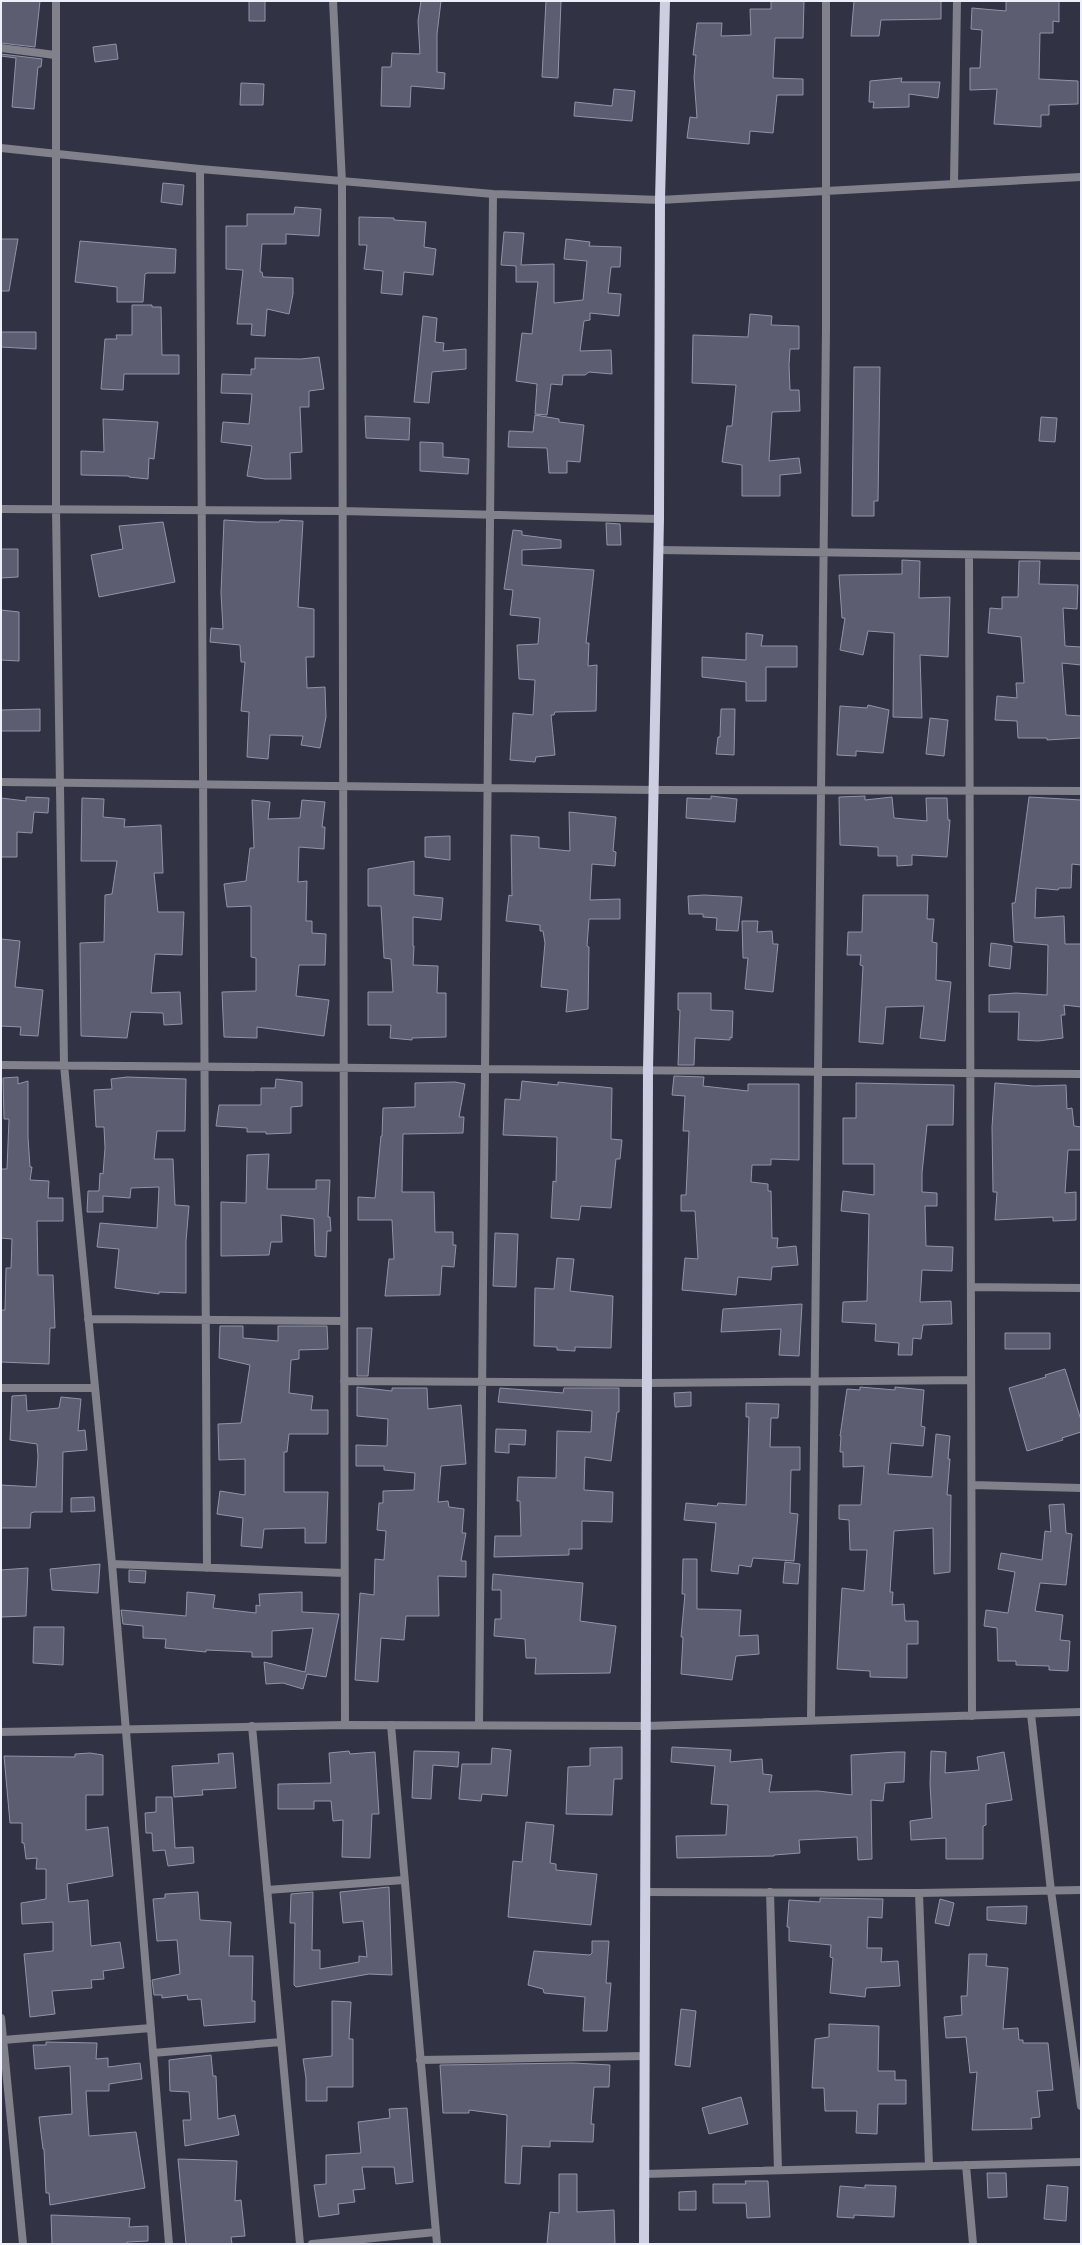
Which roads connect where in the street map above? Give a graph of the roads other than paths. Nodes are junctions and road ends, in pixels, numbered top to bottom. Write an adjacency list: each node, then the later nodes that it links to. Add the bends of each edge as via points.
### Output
1 (56, 1): 7 (street)
2 (333, 1): 12 (street)
3 (665, 1): 16 (main road)
4 (826, 1): 14 (street)
5 (957, 1): 13 (street)
6 (1, 48): 7 (street)
7 (55, 55): 9 (street)
8 (1, 148): 9 (street)
9 (54, 154): 10 (street); 18 (street)
10 (200, 169): 12 (street); 19 (street)
11 (1081, 177): 13 (street)
12 (342, 182): 15 (street); 20 (street)
13 (954, 183): 14 (street)
14 (826, 192): 16 (street); 24 (street)
15 (493, 194): 16 (street); 21 (street)
16 (660, 200): 22 (main road)
17 (1, 509): 18 (street)
18 (56, 509): 19 (street); 28 (street)
19 (202, 510): 20 (street); 29 (street)
20 (342, 511): 21 (street); 30 (street)
21 (490, 514): 22 (street); 31 (street)
22 (659, 519): 23 (main road)
23 (658, 550): 24 (street); 32 (main road)
24 (824, 552): 25 (street); 33 (street)
25 (969, 555): 26 (street); 34 (street)
26 (1081, 556)
27 (1, 782): 28 (street)
28 (59, 783): 29 (street); 37 (street)
29 (204, 785): 30 (street); 38 (street)
30 (343, 786): 31 (street); 39 (street)
31 (488, 788): 32 (street); 40 (street)
32 (654, 790): 33 (street); 41 (main road)
33 (821, 790): 34 (street); 42 (street)
34 (970, 790): 35 (street); 43 (street)
35 (1081, 791)
36 (1, 1065): 37 (street)
37 (64, 1065): 38 (street); 47 (street)
38 (205, 1066): 39 (street); 48 (street)
39 (344, 1067): 40 (street); 49 (street)
40 (485, 1068): 41 (street); 52 (street)
41 (648, 1070): 42 (street); 54 (main road)
42 (818, 1073): 43 (street); 53 (street)
43 (971, 1074): 44 (street); 45 (street)
44 (1081, 1074)
45 (971, 1287): 46 (street); 50 (street)
46 (1081, 1288)
47 (88, 1319): 48 (street); 56 (street)
48 (204, 1320): 49 (street); 60 (street)
49 (342, 1321): 51 (street)
50 (971, 1380): 53 (street); 57 (street)
51 (344, 1381): 52 (street); 61 (street)
52 (482, 1382): 54 (street); 68 (street)
53 (815, 1382): 54 (street); 65 (street)
54 (646, 1383): 70 (main road)
55 (1, 1388): 56 (street)
56 (95, 1388): 59 (street)
57 (972, 1484): 58 (street); 64 (street)
58 (1081, 1488)
59 (112, 1564): 60 (street); 71 (street)
60 (207, 1568): 61 (street)
61 (344, 1573): 66 (street)
62 (1081, 1712): 63 (street)
63 (1031, 1714): 64 (street); 76 (street)
64 (972, 1716): 65 (street)
65 (811, 1720): 70 (street)
66 (345, 1725): 67 (street); 69 (street)
67 (391, 1725): 68 (street); 73 (street)
68 (479, 1725): 70 (street)
69 (252, 1726): 71 (street); 74 (street)
70 (646, 1726): 77 (main road)
71 (126, 1729): 72 (street); 81 (street)
72 (1, 1732)
73 (404, 1880): 74 (street); 86 (street)
74 (267, 1890): 83 (street)
75 (1081, 1890): 76 (street)
76 (1051, 1891): 79 (street); 88 (street)
77 (645, 1892): 78 (street); 85 (main road)
78 (770, 1892): 79 (street); 92 (street)
79 (919, 1893): 91 (street)
80 (1, 2018): 82 (street)
81 (151, 2028): 82 (street); 84 (street)
82 (3, 2040): 87 (street)
83 (281, 2042): 84 (street); 97 (street)
84 (153, 2053): 96 (street)
85 (644, 2056): 86 (street); 93 (main road)
86 (420, 2060): 94 (street)
87 (5, 2090): 95 (street)
88 (1081, 2106)
89 (1081, 2162): 90 (street)
90 (966, 2165): 91 (street); 101 (street)
91 (929, 2166): 92 (street)
92 (778, 2170): 93 (street)
93 (644, 2174): 100 (main road)
94 (436, 2232): 98 (street); 99 (street)
95 (23, 2244)
96 (168, 2244)
97 (300, 2244)
98 (312, 2244)
99 (437, 2244)
100 (644, 2244)
101 (973, 2244)

